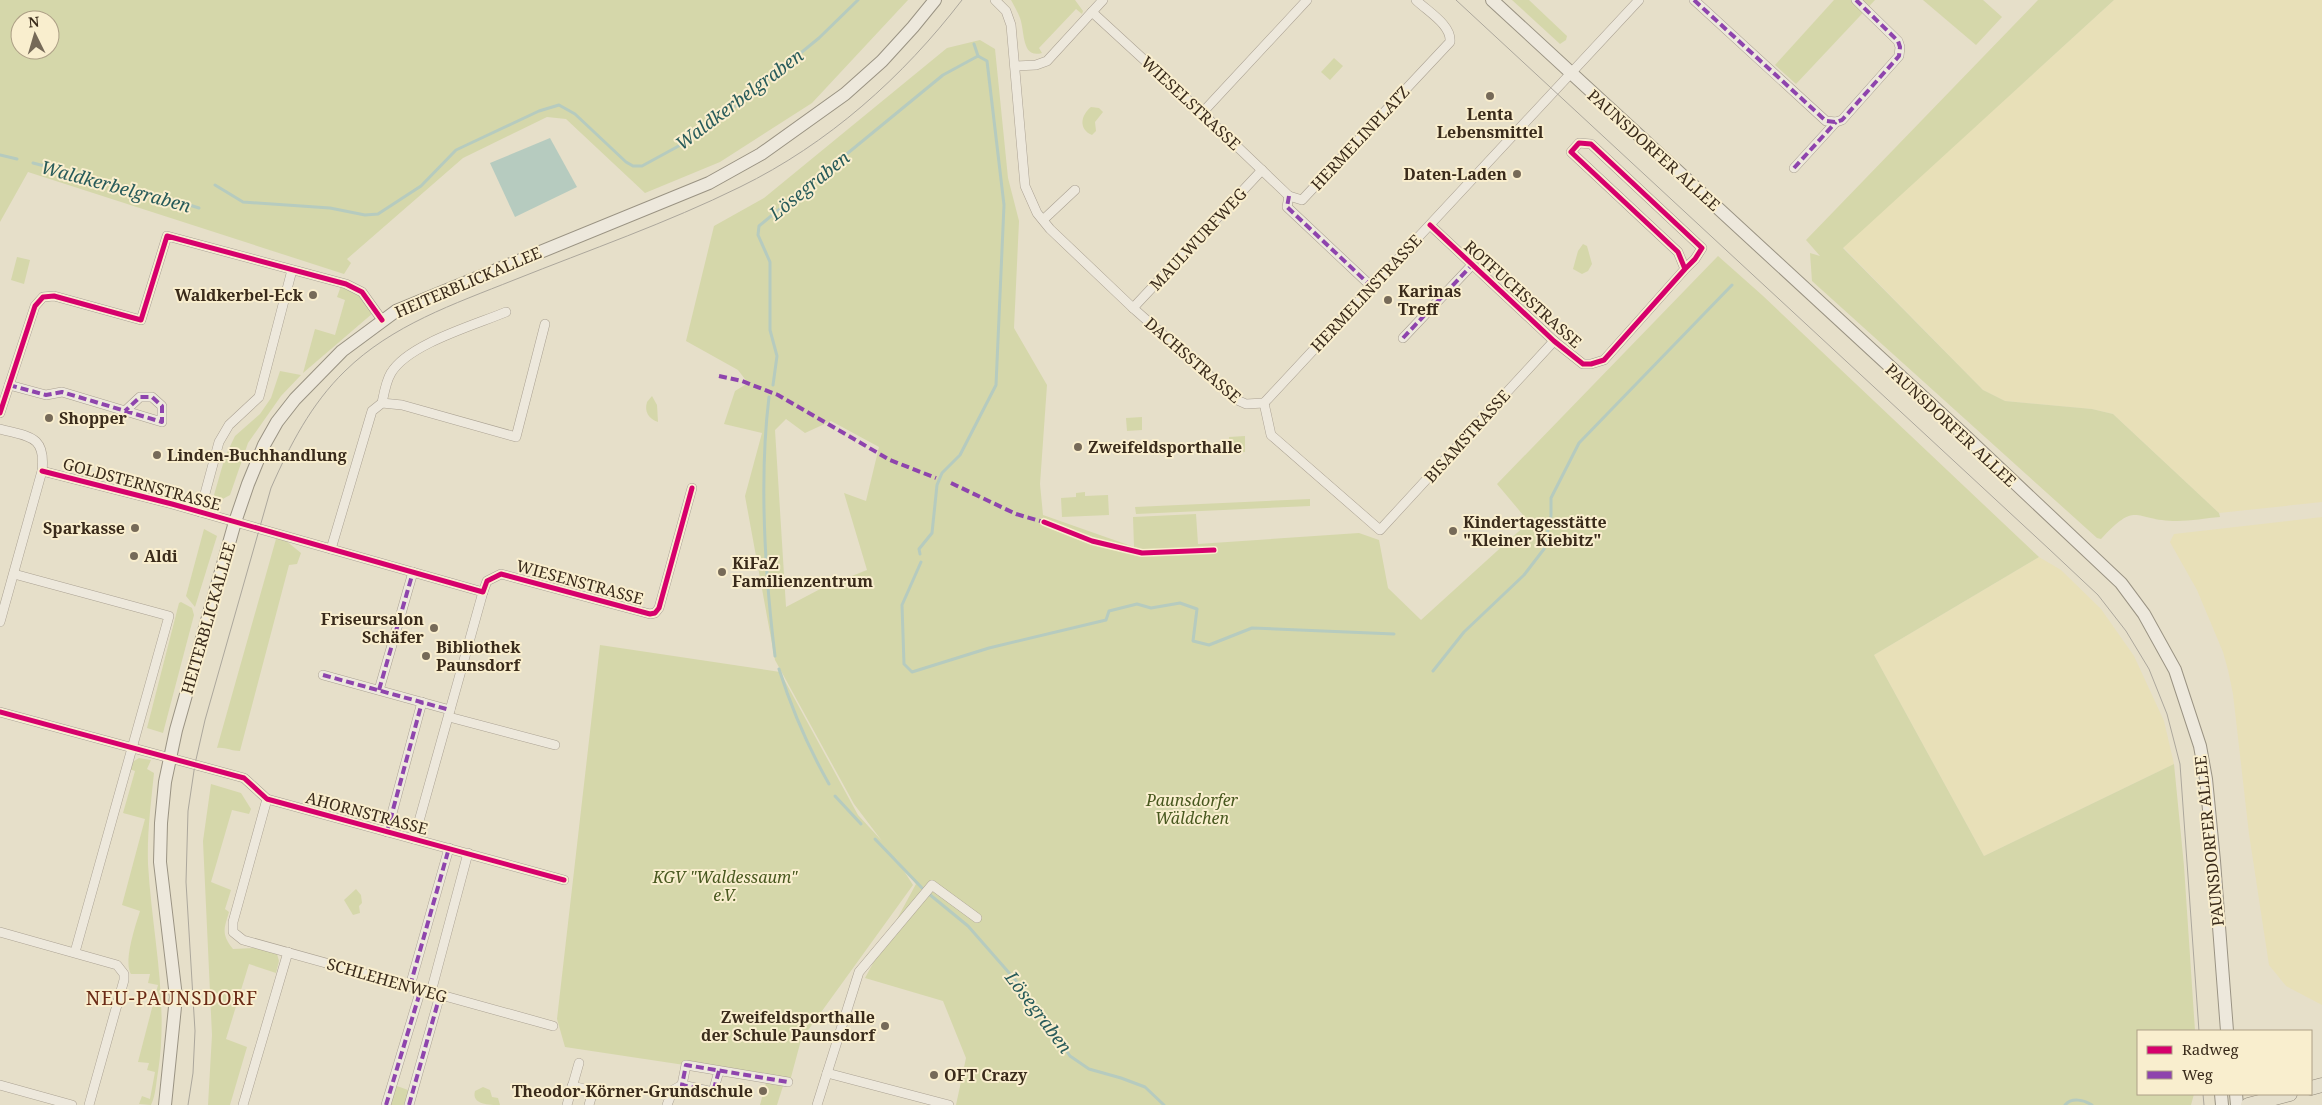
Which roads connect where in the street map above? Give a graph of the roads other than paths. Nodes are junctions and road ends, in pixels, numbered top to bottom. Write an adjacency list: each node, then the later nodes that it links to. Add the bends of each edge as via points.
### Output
1 (935, 0): 27 (main road, HEITERBLICKALLEE, via 913,28 846,94 761,154 709,183)
2 (995, 0): 11 (street, DACHSSTRASSE, via 1004,8 1011,25)
3 (1103, 0): 10 (street)
4 (1307, 0): 13 (street)
5 (1416, 0): 18 (street, HERMELINPLATZ, via 1447,29 1450,42 1302,200)
6 (1492, 0): 12 (main road, PAUNSDORFER ALLEE)
7 (1639, 0): 12 (street, HERMELINSTRASSE)
8 (1694, 0): 14 (street, via 1826,121)
9 (1856, 0): 14 (street, via 1898,41 1899,56 1842,120)
10 (1092, 12): 11 (street, via 1047,61); 13 (street, WIESELSTRASSE)
11 (1015, 66): 19 (street, DACHSSTRASSE, via 1025,186)
12 (1571, 74): 20 (street, HERMELINSTRASSE); 65 (main road, PAUNSDORFER ALLEE, via 1961,432 2114,577 2144,614 2176,670 2200,746 2214,861)
13 (1202, 113): 16 (street, WIESELSTRASSE)
14 (1836, 122): 15 (street)
15 (1794, 168)
16 (1262, 170): 18 (street, WIESELSTRASSE); 25 (street, MAULWURFWEG)
17 (1075, 190): 19 (street)
18 (1289, 196): 24 (street, HERMELINPLATZ, via 1287,207)
19 (1043, 220): 25 (street, DACHSSTRASSE)
20 (1430, 226): 21 (street, ROTFUCHSSTRASSE); 24 (street, HERMELINSTRASSE)
21 (1472, 264): 29 (street, ROTFUCHSSTRASSE); 30 (street, ROTFUCHSSTRASSE)
22 (1685, 269): 22 (street, ROTFUCHSSTRASSE, via 1678,252 1572,152 1579,143 1590,144 1702,248); 30 (street, ROTFUCHSSTRASSE, via 1604,360 1583,364)
23 (292, 270): 27 (street, via 346,284 362,292); 31 (street, via 166,236 141,320 54,296 43,297 35,306); 39 (street, via 259,397 229,424 219,442)
24 (1372, 287): 33 (street, HERMELINSTRASSE)
25 (1133, 308): 33 (street, DACHSSTRASSE, via 1237,400 1246,404)
26 (506, 312): 32 (street, via 443,337 407,357 390,373)
27 (382, 320): 40 (main road, HEITERBLICKALLEE, via 328,365 295,398 277,422 264,445)
28 (545, 324): 32 (street, via 516,436 402,405)
29 (1403, 338)
30 (1554, 340): 41 (street, BISAMSTRASSE)
31 (9, 385): 34 (street, via 46,395 62,392); 35 (street)
32 (382, 403): 42 (street, via 372,411)
33 (1264, 403): 41 (street, DACHSSTRASSE, via 1271,435)
34 (125, 411)
35 (0, 413)
36 (0, 429): 37 (street, GOLDSTERNSTRASSE, via 30,437 39,444 43,451)
37 (42, 471): 39 (street, GOLDSTERNSTRASSE); 44 (street, GOLDSTERNSTRASSE)
38 (692, 488): 45 (street, WIESENSTRASSE, via 655,613 502,574 488,581)
39 (200, 512): 40 (street, GOLDSTERNSTRASSE)
40 (235, 522): 42 (street); 54 (main road, HEITERBLICKALLEE)
41 (1380, 530)
42 (332, 549): 43 (street)
43 (413, 572): 45 (street); 48 (street)
44 (14, 574): 46 (street, GOLDSTERNSTRASSE); 53 (street, via 169,616)
45 (483, 592): 51 (street)
46 (0, 622)
47 (323, 675): 48 (street)
48 (379, 690): 49 (street)
49 (422, 702): 51 (street); 56 (street)
50 (0, 712): 53 (street, AHORNSTRASSE)
51 (450, 714): 52 (street); 57 (street)
52 (555, 745)
53 (131, 749): 54 (street, AHORNSTRASSE); 63 (street)
54 (170, 758): 55 (street, AHORNSTRASSE, via 244,778); 83 (main road, HEITERBLICKALLEE, via 161,823 160,862 176,997)
55 (267, 799): 56 (street, AHORNSTRASSE); 64 (street, SCHLEHENWEG, via 233,932 242,940)
56 (387, 832): 57 (street, AHORNSTRASSE)
57 (414, 839): 58 (street, AHORNSTRASSE)
58 (449, 848): 59 (street, AHORNSTRASSE); 66 (street)
59 (468, 853): 60 (street, AHORNSTRASSE); 68 (street)
60 (564, 880)
61 (977, 918): 75 (street, via 932,884 859,972)
62 (0, 932): 63 (street)
63 (75, 952): 82 (street, via 117,964 124,974)
64 (288, 952): 66 (street, SCHLEHENWEG); 84 (street)
65 (2220, 956): 71 (main road, PAUNSDORFER ALLEE); 72 (main road, PAUNSDORFER ALLEE)
66 (410, 986): 67 (street, SCHLEHENWEG)
67 (421, 989): 68 (street, SCHLEHENWEG); 85 (street)
68 (430, 992): 69 (street, SCHLEHENWEG)
69 (440, 995): 70 (street, SCHLEHENWEG); 86 (street)
70 (553, 1026)
71 (2218, 1030)
72 (2227, 1030)
73 (579, 1063): 79 (street)
74 (719, 1071): 76 (street); 78 (street, via 713,1092); 78 (street, via 686,1065)
75 (827, 1073): 90 (street); 91 (street)
76 (788, 1082)
77 (0, 1085): 81 (street)
78 (682, 1085): 89 (street, via 673,1090)
79 (572, 1086): 87 (street); 88 (street, via 593,1091)
80 (2286, 1095): 92 (main road)
81 (72, 1105)
82 (90, 1105)
83 (165, 1105)
84 (243, 1105)
85 (386, 1105)
86 (409, 1105)
87 (567, 1105)
88 (589, 1105)
89 (667, 1105)
90 (818, 1105)
91 (949, 1105)
92 (2248, 1105)

